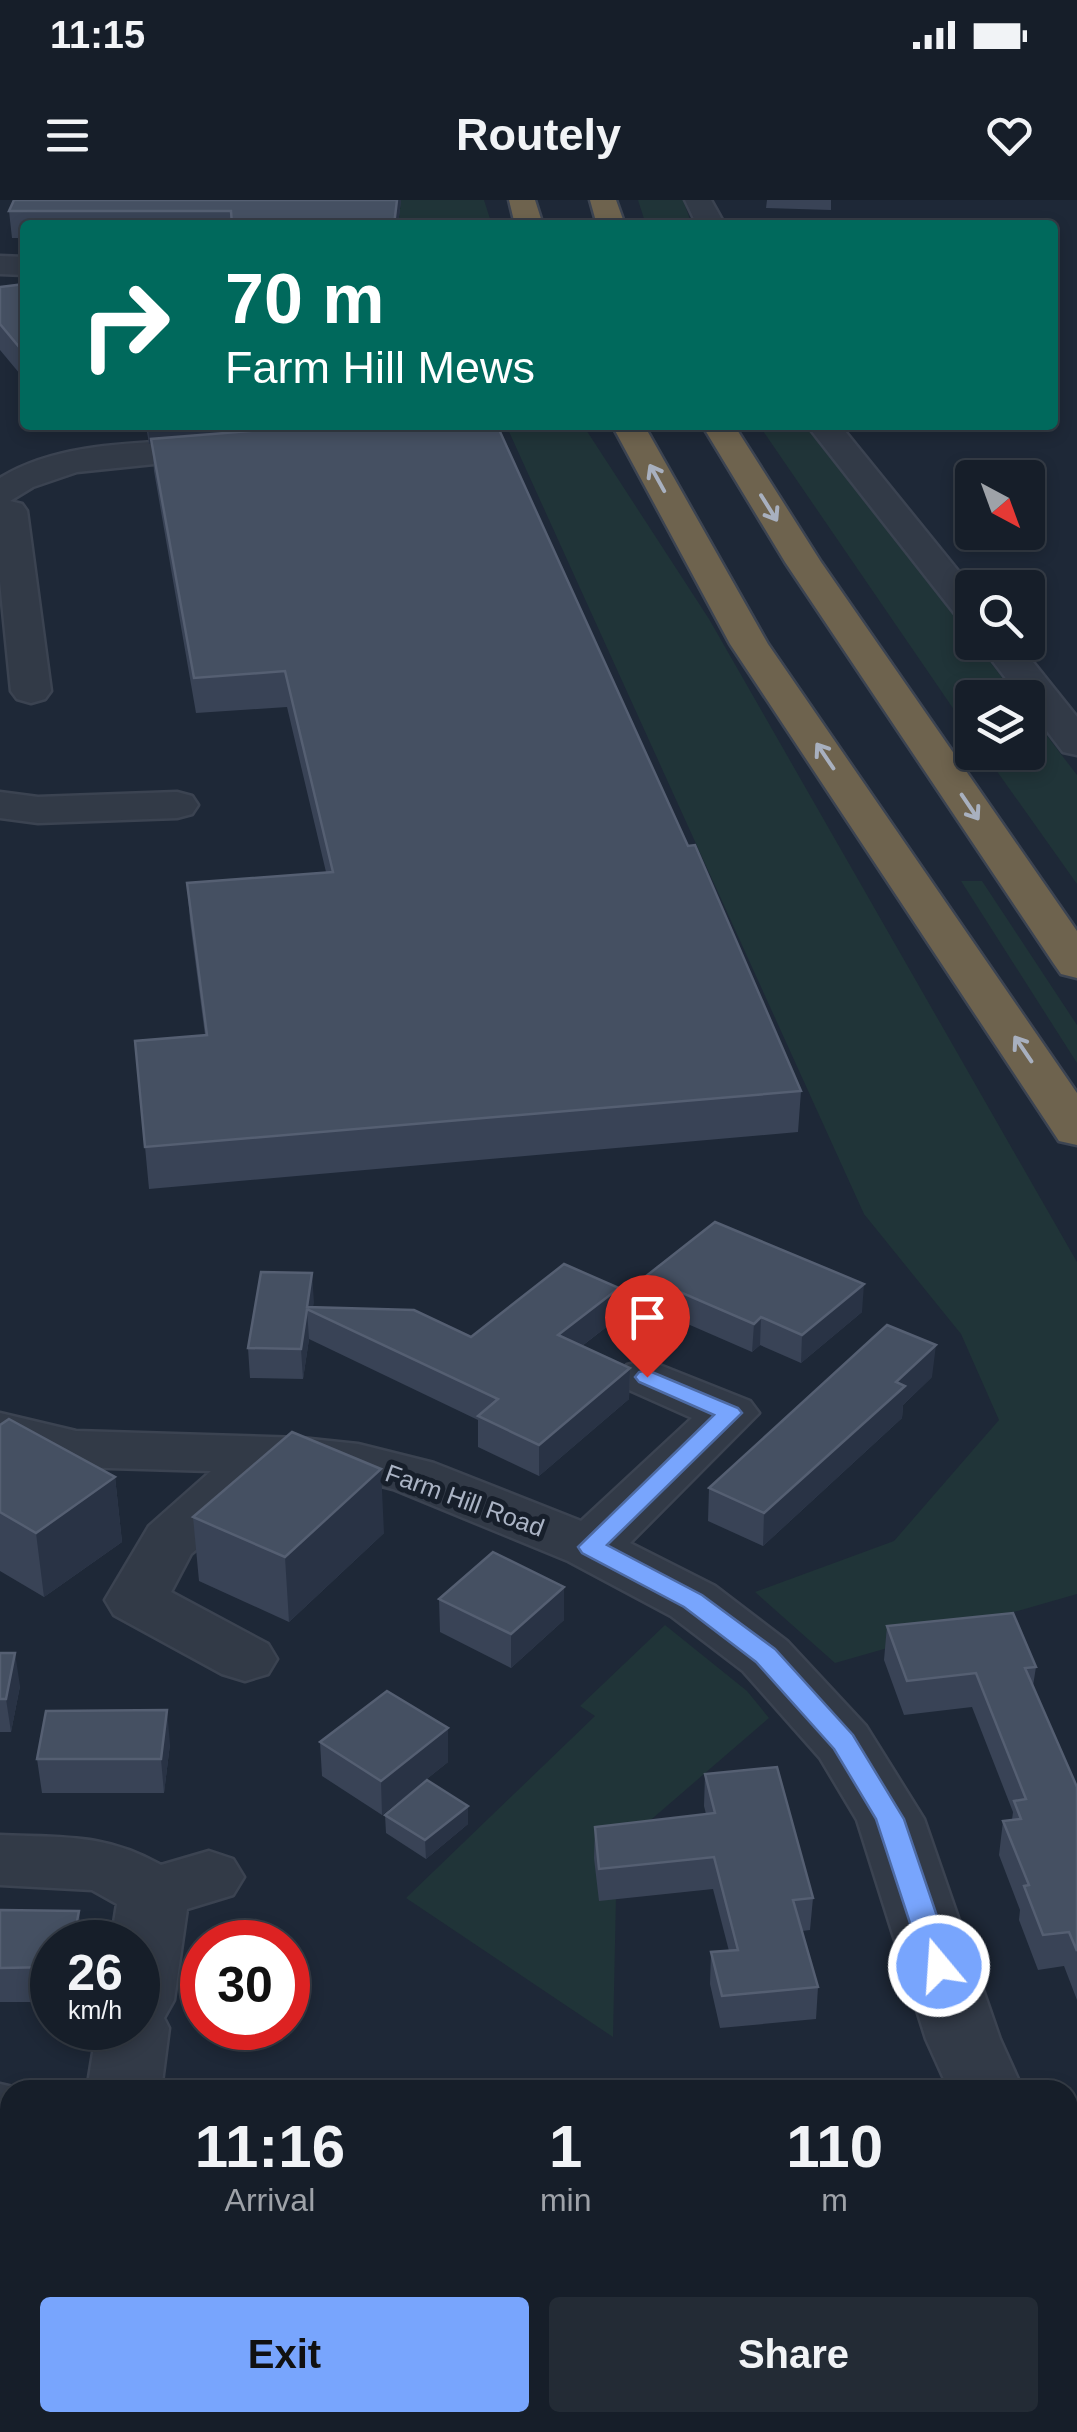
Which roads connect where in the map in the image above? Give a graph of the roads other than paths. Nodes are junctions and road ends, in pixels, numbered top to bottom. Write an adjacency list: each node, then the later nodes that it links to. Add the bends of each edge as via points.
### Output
1 (631, 430): 14 (highway, one-way to 1, via 750,644)
2 (721, 430): 13 (highway, one-way to 13, via 803,562)
3 (827, 430): 7 (street)
4 (266, 444): 5 (street, via 62,465 29,472)
5 (0, 493)
6 (0, 509): 9 (street, via 10,511)
7 (955, 590)
8 (1012, 660): 10 (street)
9 (31, 691)
10 (1077, 743)
11 (0, 805): 12 (street)
12 (176, 805)
13 (1077, 964)
14 (1077, 1130)
15 (647, 1377): 18 (street, via 730,1413)
16 (0, 1431): 17 (street, Farm Hill Road, via 76,1449)
17 (248, 1454): 18 (street, Farm Hill Road, via 358,1462 412,1476); 19 (street, via 234,1486 158,1552 136,1600)
18 (590, 1547): 24 (street, Farm Hill Road, via 693,1601 766,1656 844,1742 890,1819)
19 (245, 1659)
20 (0, 1860): 21 (street, via 105,1865 181,1885)
21 (160, 1941)
22 (130, 2050): 23 (street)
23 (125, 2080)
24 (982, 2080)

